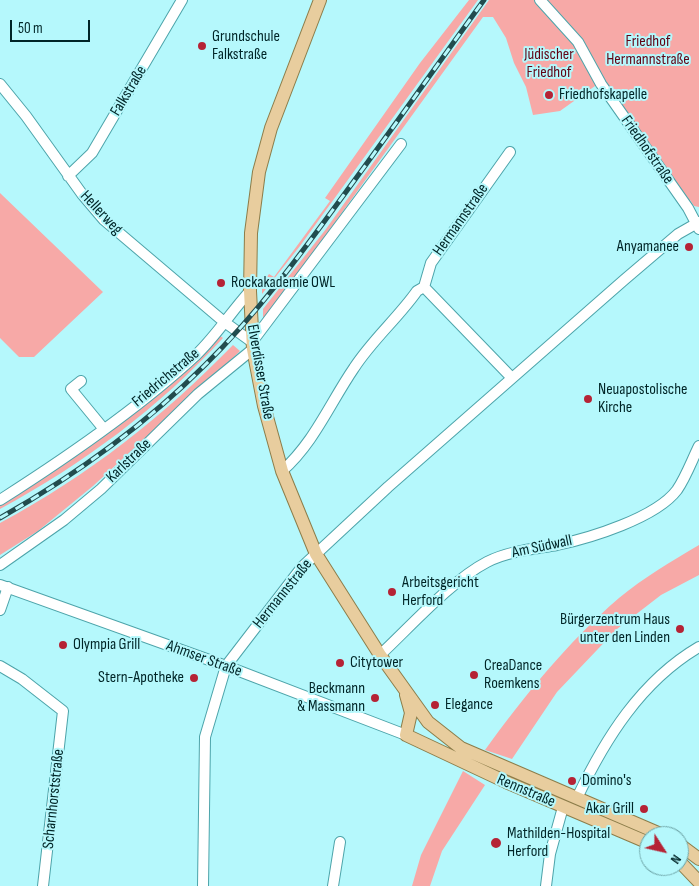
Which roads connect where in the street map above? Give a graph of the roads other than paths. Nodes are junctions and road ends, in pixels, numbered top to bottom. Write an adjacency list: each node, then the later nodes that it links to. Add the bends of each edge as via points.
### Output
1 (182, 0): 7 (street, Falkstraße, via 92,153)
2 (320, 0): 10 (main road, Elverdisser Straße, via 271,128 259,172 251,233)
3 (540, 0): 8 (street, Friedhofstraße, via 578,42 601,84)
4 (0, 84): 7 (street, Hellerweg)
5 (401, 144): 12 (street, Karlstraße)
6 (510, 152): 9 (street, Hermannstraße, via 431,263)
7 (68, 176): 11 (street, Hellerweg, via 104,220)
8 (698, 225): 13 (street, Hermannstraße, via 678,234)
9 (424, 287): 13 (street); 17 (street, via 417,291 354,368 329,411 296,458)
10 (250, 291): 11 (street); 12 (main road, Elverdisser Straße)
11 (223, 321): 12 (street, Hellerweg); 15 (street, Friedrichstraße, via 197,354)
12 (252, 346): 17 (main road, Elverdisser Straße); 20 (street, Karlstraße, via 101,489 72,514)
13 (512, 378): 19 (street, Hermannstraße)
14 (81, 381): 15 (street, via 72,389)
15 (103, 428): 18 (street, Friedrichstraße)
16 (699, 446): 24 (street, Am Südwall, via 677,490 669,499 598,534 521,550 487,562 467,575)
17 (282, 471): 19 (main road, Elverdisser Straße)
18 (0, 500)
19 (316, 554): 24 (main road, Elverdisser Straße); 26 (street, Hermannstraße, via 302,567)
20 (0, 565)
21 (4, 586): 22 (street); 26 (street, Ahmser Straße)
22 (0, 610)
23 (699, 647): 30 (street, via 662,674 626,713 590,770)
24 (380, 655): 27 (main road, Elverdisser Straße)
25 (0, 666): 37 (street, Scharnhorststraße, via 63,711)
26 (226, 666): 28 (street, Ahmser Straße); 38 (street, Hermannstraße, via 206,737)
27 (404, 690): 28 (main road, Elverdisser Straße, via 411,713); 29 (main road, Elverdisser Straße, via 432,727)
28 (406, 735): 29 (main road); 31 (main road, Rennstraße)
29 (461, 748): 30 (main road, Rennstraße)
30 (577, 798): 32 (main road, Rennstraße)
31 (563, 806): 33 (main road, Rennstraße); 40 (street, via 550,854)
32 (642, 826)
33 (639, 838)
34 (340, 842): 39 (street)
35 (689, 872): 36 (main road)
36 (699, 882)
37 (43, 886)
38 (203, 886)
39 (333, 886)
40 (546, 886)

